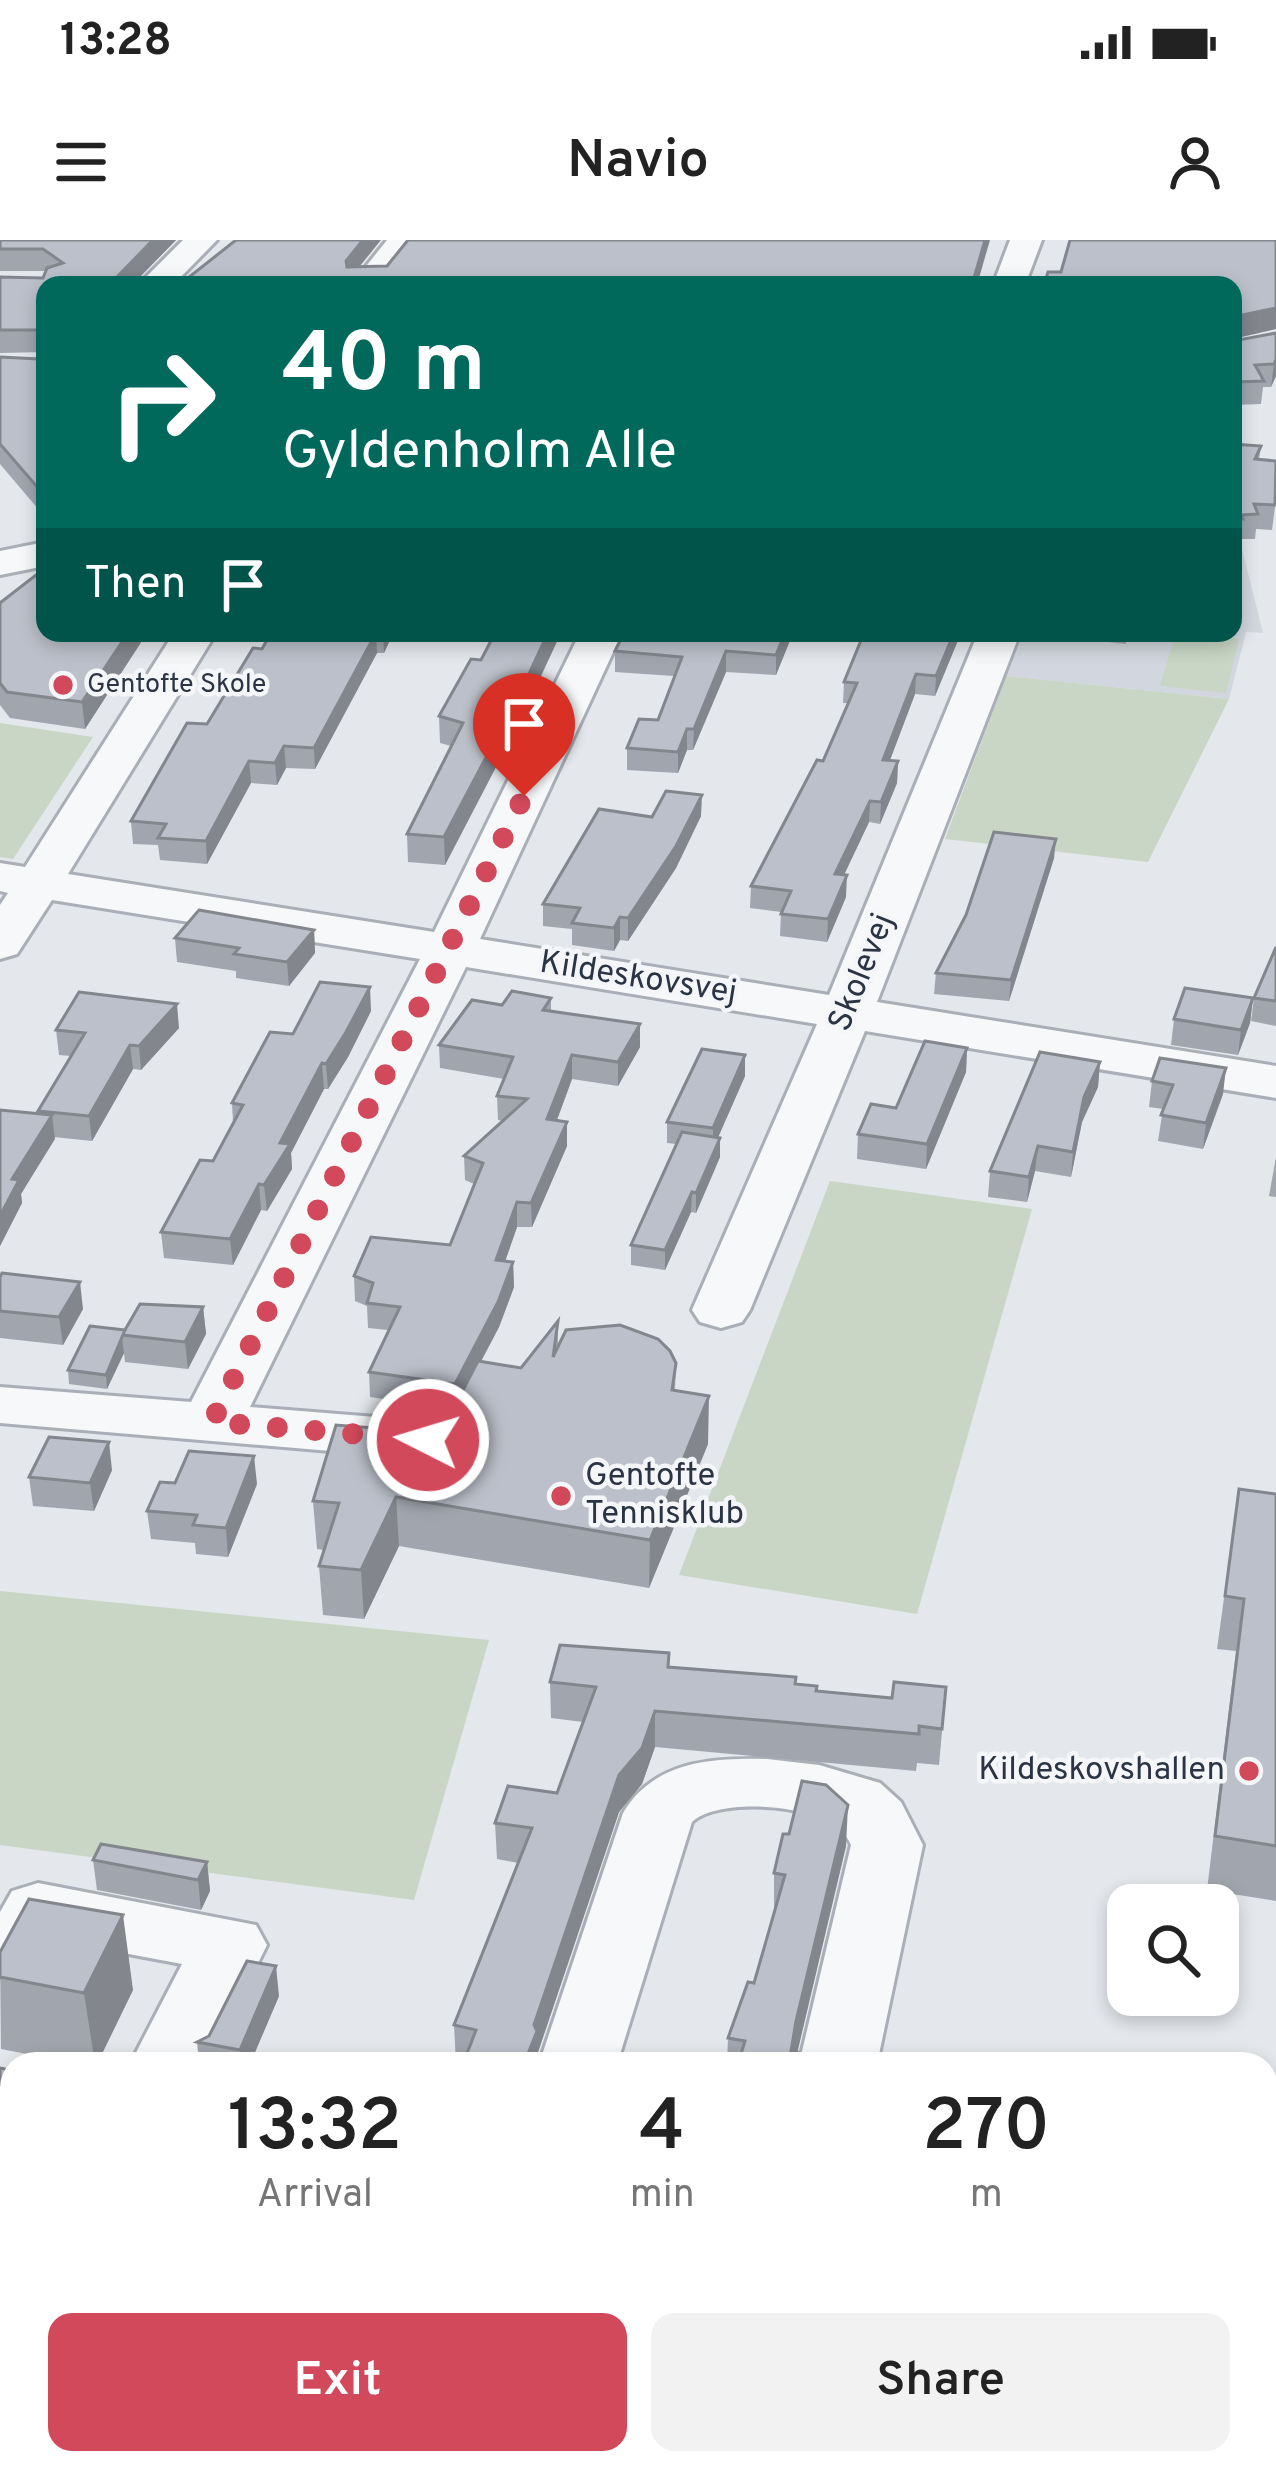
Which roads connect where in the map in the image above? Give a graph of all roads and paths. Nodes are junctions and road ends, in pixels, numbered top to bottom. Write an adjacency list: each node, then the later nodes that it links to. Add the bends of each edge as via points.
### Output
1 (200, 240): 4 (street)
2 (404, 240): 5 (street)
3 (1026, 240): 6 (street)
4 (163, 276)
5 (374, 276)
6 (1012, 276)
7 (188, 642): 10 (street)
8 (597, 642): 12 (street)
9 (995, 642): 13 (street, Skolevej)
10 (20, 880): 11 (street); 12 (street, Kildeskovsvej)
11 (0, 944)
12 (451, 948): 13 (street, Kildeskovsvej); 17 (street)
13 (848, 1013): 14 (street, Kildeskovsvej); 15 (street, Skolevej)
14 (1276, 1082)
15 (721, 1310)
16 (0, 1405): 17 (street)
17 (212, 1422): 18 (street)
18 (428, 1440)
19 (0, 1950): 20 (street, via 21,1942 38,1910 229,1945)
20 (175, 2052)
21 (582, 2052): 22 (street, via 659,1813 676,1795 712,1783 826,1791 880,1823 887,1845)
22 (841, 2052)

